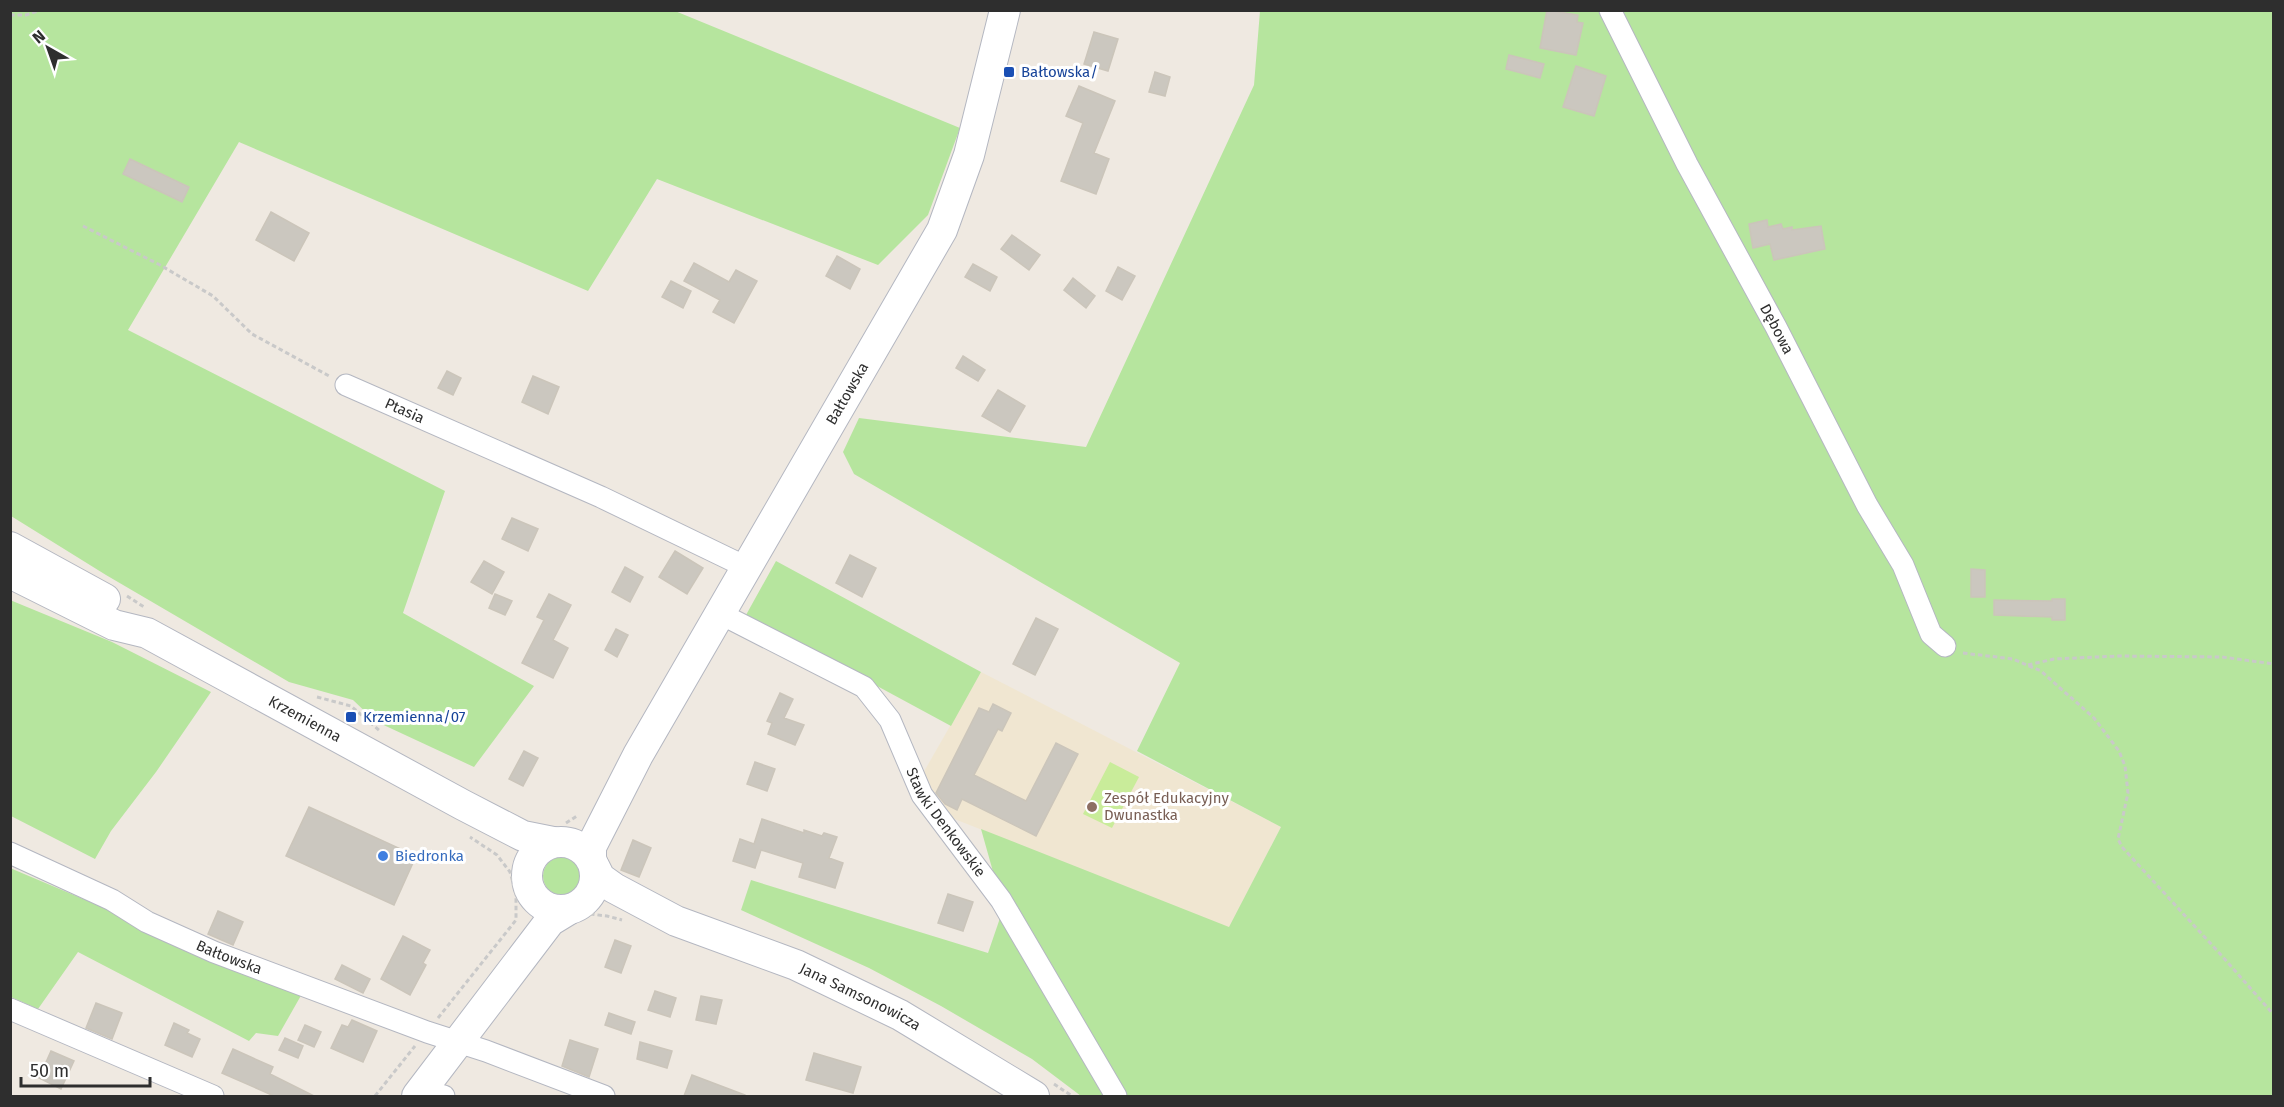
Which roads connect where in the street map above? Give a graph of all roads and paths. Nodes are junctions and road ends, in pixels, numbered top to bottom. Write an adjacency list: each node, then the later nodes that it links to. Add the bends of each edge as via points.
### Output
1 (41, 10): 4 (path)
2 (1005, 10): 8 (main road, Bałtowska, via 969,155 942,230)
3 (1610, 10): 12 (street, Dębowa, via 1867,505 1903,565 1931,634)
4 (10, 15)
5 (83, 226): 6 (path, via 213,296 252,334)
6 (346, 385): 8 (street, Ptasia, via 601,497)
7 (10, 547): 11 (main road, Krzemienna, via 122,609)
8 (746, 567): 10 (main road, Bałtowska)
9 (10, 573): 11 (main road, Krzemienna, via 114,625)
10 (719, 613): 15 (main road, Bałtowska); 34 (street, Stawki Denkowskie, via 864,687 890,720 922,795 1001,900)
11 (147, 633): 16 (main road, Krzemienna)
12 (1945, 646): 14 (path)
13 (2274, 664): 14 (path, via 2222,657 2119,656 2054,659)
14 (2028, 665): 26 (path, via 2041,671 2094,718 2119,751 2128,793 2118,839 2122,847)
15 (638, 755): 17 (main road, Bałtowska, via 573,835); 20 (main road, Bałtowska, via 591,847)
16 (463, 805): 17 (main road, Krzemienna, via 524,836); 21 (main road, Krzemienna, via 520,861)
17 (559, 841): 20 (main road, via 575,844); 21 (main road, via 535,853 529,862)
18 (10, 853): 27 (street, Bałtowska, via 214,952)
19 (497, 855): 27 (path, via 510,872 516,893 516,920)
20 (593, 863): 22 (main road, via 593,889); 23 (main road, Jana Samsonowicza, via 600,878 614,888)
21 (529, 884): 22 (main road, via 539,902 548,908); 24 (main road, via 530,914)
22 (573, 908): 23 (main road, Jana Samsonowicza, via 592,903); 24 (main road, via 550,921)
23 (676, 921): 33 (main road, Jana Samsonowicza, via 796,965 900,1015)
24 (500, 988): 28 (main road)
25 (10, 1009): 30 (street)
26 (2274, 1015)
27 (427, 1032): 28 (street, Bałtowska); 31 (path)
28 (457, 1043): 29 (main road); 32 (street, Bałtowska)
29 (428, 1094)
30 (213, 1096)
31 (375, 1096)
32 (604, 1096)
33 (1034, 1096)
34 (1116, 1096)

